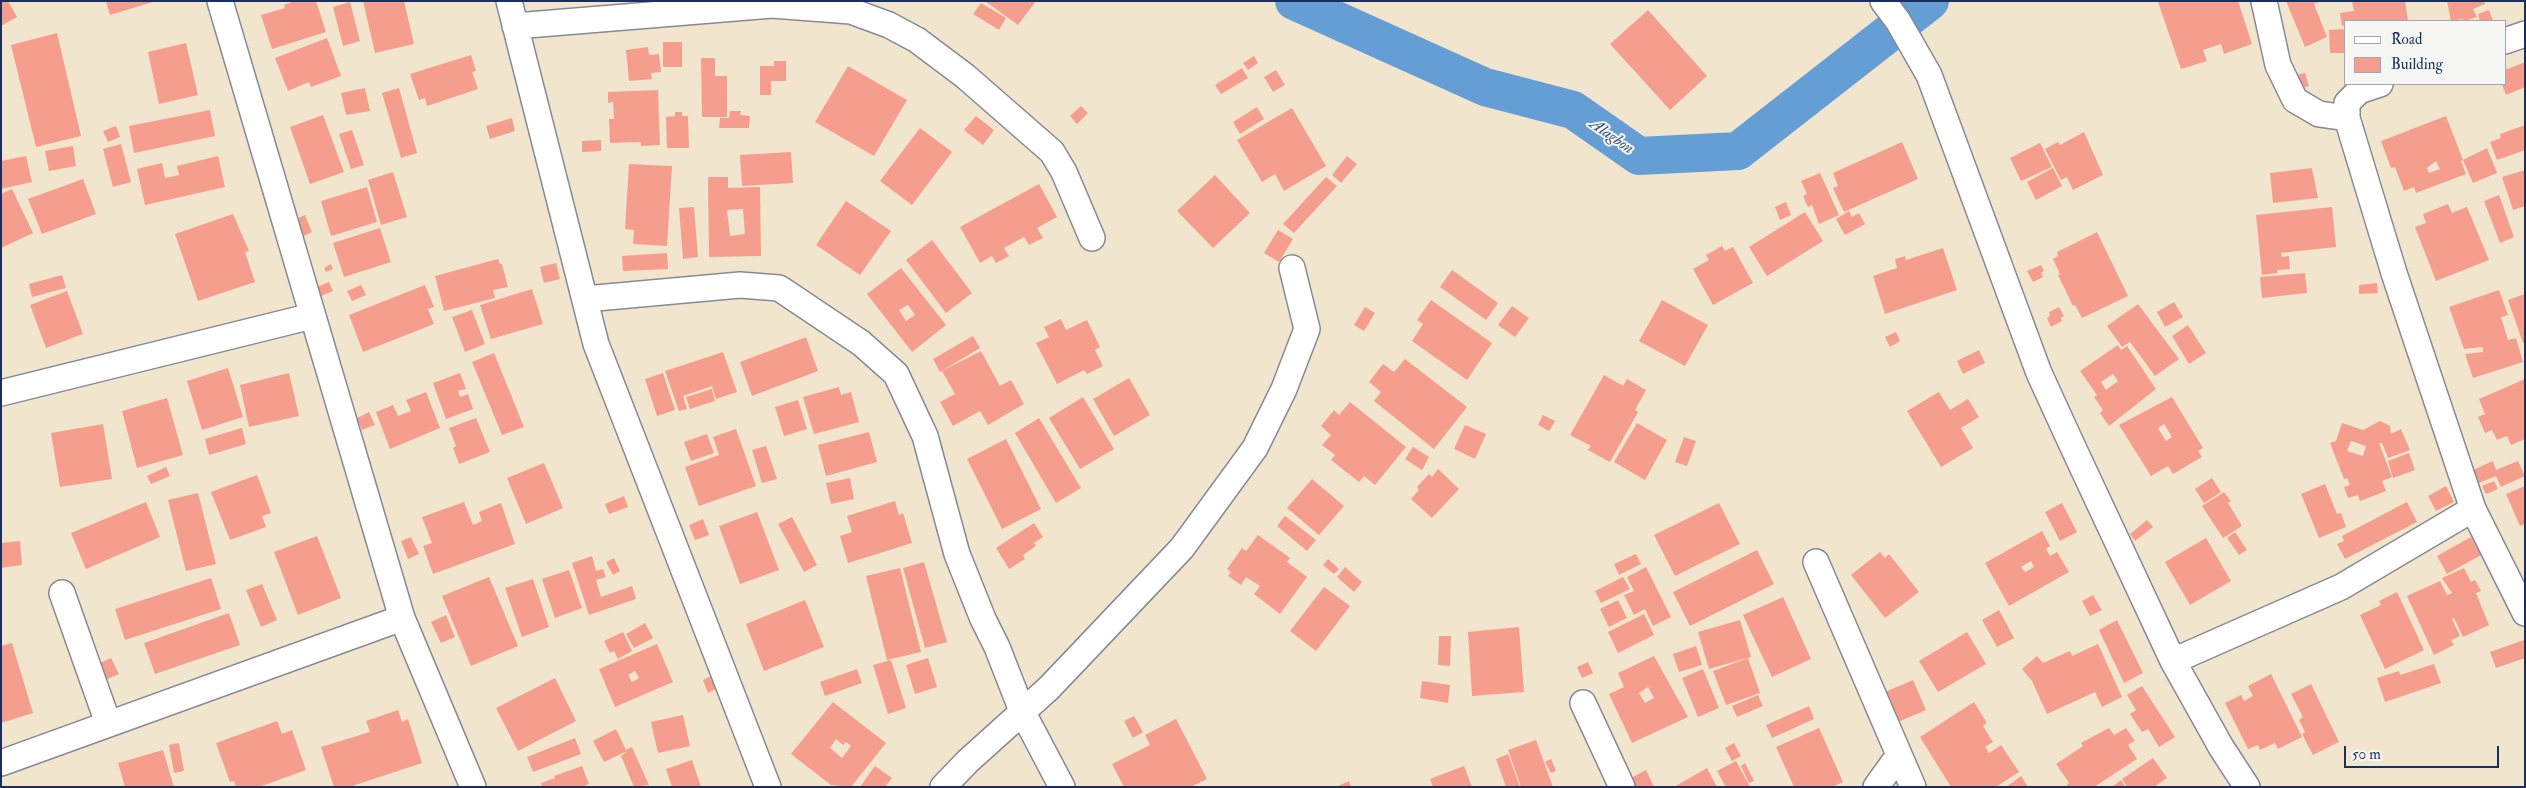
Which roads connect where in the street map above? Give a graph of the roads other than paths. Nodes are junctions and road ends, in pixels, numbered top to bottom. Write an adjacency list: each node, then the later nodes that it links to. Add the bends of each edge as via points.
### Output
1 (220, 1): 13 (street)
2 (509, 1): 5 (street)
3 (1883, 1): 20 (street, via 1929,76 2040,373)
4 (2264, 1): 9 (street, via 2278,65 2295,100 2319,114)
5 (515, 26): 10 (street, via 772,5 851,11 917,40 965,76 1052,152); 12 (street)
6 (2525, 34): 7 (street)
7 (2506, 41)
8 (2377, 85): 9 (street, via 2359,91 2346,103)
9 (2347, 118): 15 (street, via 2394,273)
10 (1092, 238)
11 (1292, 268): 22 (street, via 1307,329 1284,389 1255,448 1182,548 1062,675)
12 (585, 299): 22 (street, via 740,285 779,288 861,343 896,374 925,436 957,554); 27 (street, via 596,344)
13 (312, 316): 14 (street); 19 (street)
14 (1, 394)
15 (2473, 509): 18 (street); 20 (street, via 2341,587)
16 (1816, 562): 24 (street)
17 (62, 594): 23 (street)
18 (2525, 613)
19 (402, 618): 23 (street); 26 (street)
20 (2173, 661): 33 (street)
21 (1583, 704): 30 (street)
22 (1022, 711): 28 (street); 29 (street)
23 (108, 723): 25 (street)
24 (1899, 755): 31 (street); 32 (street)
25 (1, 762)
26 (473, 787)
27 (768, 787)
28 (943, 787)
29 (1062, 787)
30 (1622, 787)
31 (1876, 787)
32 (1914, 787)
33 (2247, 787)

